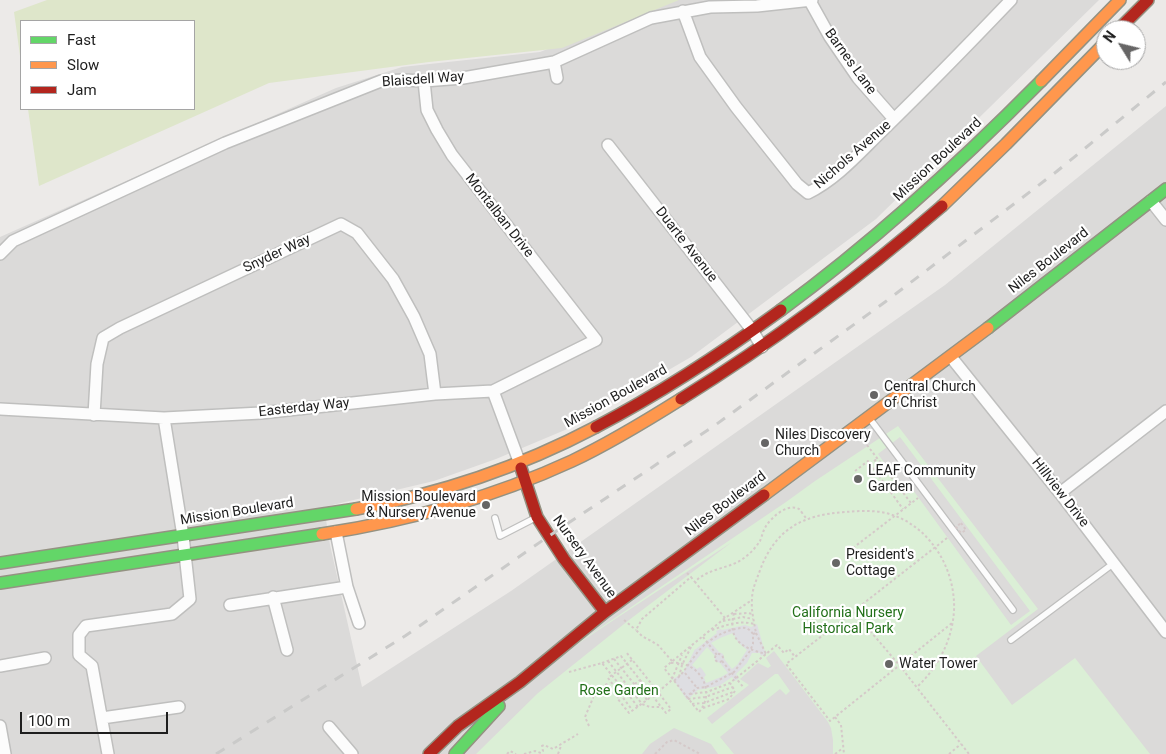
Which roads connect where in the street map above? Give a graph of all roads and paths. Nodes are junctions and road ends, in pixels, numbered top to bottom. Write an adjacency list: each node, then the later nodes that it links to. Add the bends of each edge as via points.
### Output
1 (1012, 0): 11 (street, Nichols Avenue)
2 (1120, 0): 17 (main road, Mission Boulevard, via 1003,120 921,197 844,262)
3 (1148, 0): 6 (main road)
4 (811, 1): 5 (street, Blaisdell Way); 11 (street, Barnes Lane, via 830,37 858,78)
5 (683, 11): 8 (street, Blaisdell Way, via 651,18); 11 (street, Nichols Avenue, via 700,57 797,184 808,193 852,160)
6 (1128, 20)
7 (1096, 52): 19 (main road, via 943,204 859,275)
8 (554, 62): 9 (street); 10 (street, Blaisdell Way, via 464,78)
9 (557, 78)
10 (424, 81): 16 (street, Blaisdell Way, via 380,81 233,139 13,242); 18 (street, Montalban Drive, via 427,110 452,155)
11 (894, 119)
12 (608, 145): 17 (street, Duarte Avenue)
13 (1166, 188): 14 (main road, Niles Boulevard)
14 (1150, 201): 15 (street); 20 (main road, Niles Boulevard)
15 (1166, 220)
16 (0, 254)
17 (752, 330): 19 (street, Duarte Avenue); 30 (main road, Mission Boulevard, via 634,406)
18 (596, 340): 21 (street, Easterday Way)
19 (762, 347): 33 (main road, via 615,438)
20 (951, 357): 26 (main road, Niles Boulevard); 34 (street, Hillview Drive)
21 (493, 391): 22 (street, Easterday Way); 30 (street)
22 (435, 394): 25 (street, Snyder Way, via 430,354 414,317 393,279 357,233 342,224 103,338 97,364); 27 (street, Easterday Way, via 261,413)
23 (0, 410): 25 (street, Easterday Way)
24 (1166, 411): 34 (street)
25 (94, 415): 27 (street, Easterday Way)
26 (869, 417): 58 (lane); 59 (main road, Niles Boulevard)
27 (164, 418): 43 (street)
28 (867, 445): 29 (path)
29 (877, 459): 31 (path); 36 (path)
30 (519, 462): 33 (main road, Nursery Avenue); 43 (main road, Mission Boulevard, via 430,493)
31 (870, 464): 32 (path, via 868,461); 37 (path)
32 (854, 471)
33 (525, 481): 39 (main road, Nursery Avenue); 42 (main road, via 440,509)
34 (1060, 493): 49 (street, Hillview Drive)
35 (918, 498): 36 (path)
36 (911, 503): 37 (path)
37 (902, 509): 38 (path)
38 (894, 516): 41 (path, via 858,511); 45 (path, via 919,530); 46 (path)
39 (537, 517): 40 (lane, via 500,536); 59 (main road, Nursery Avenue)
40 (495, 518)
41 (806, 518): 52 (path, via 798,509 776,514 750,554); 56 (path, via 782,535 764,559)
42 (336, 532): 47 (main road); 54 (street)
43 (183, 536): 47 (street); 48 (main road, Mission Boulevard)
44 (947, 538): 45 (path)
45 (935, 547): 60 (path); 68 (path, via 943,559 954,592)
46 (849, 551)
47 (185, 555): 53 (main road); 139 (street, via 190,599 172,614 86,626 79,635 80,655 92,666)
48 (0, 564)
49 (1114, 564): 74 (street, Hillview Drive); 77 (lane)
50 (688, 573): 51 (path)
51 (691, 577): 52 (path); 71 (path, via 642,619)
52 (695, 582): 66 (path)
53 (0, 583)
54 (347, 587): 55 (street); 67 (street)
55 (273, 597): 57 (street); 80 (street)
56 (752, 600): 61 (path); 62 (path)
57 (230, 605)
58 (1013, 610)
59 (605, 612): 110 (main road, Niles Boulevard)
60 (854, 612): 88 (path); 99 (path)
61 (735, 613): 62 (path); 63 (path); 66 (path)
62 (753, 614): 64 (path)
63 (733, 619): 64 (path); 66 (path); 69 (path)
64 (754, 619): 70 (path)
65 (624, 620): 71 (path)
66 (724, 620): 73 (path)
67 (359, 623)
68 (952, 623): 99 (path); 116 (path, via 948,642 938,663)
69 (733, 624): 70 (path); 72 (path); 73 (path)
70 (755, 624): 75 (path)
71 (636, 630): 93 (path, via 658,645)
72 (733, 630): 75 (path, via 744,628); 78 (path); 81 (path, via 742,646)
73 (710, 631): 76 (path)
74 (1166, 632)
75 (755, 633): 81 (path); 85 (path)
76 (702, 637): 78 (path); 79 (path)
77 (1011, 640)
78 (707, 643): 84 (path); 97 (path)
79 (693, 645): 83 (path); 95 (path)
80 (288, 650)
81 (750, 650): 85 (path); 104 (path)
82 (626, 652): 89 (path)
83 (683, 653): 93 (path); 94 (path)
84 (717, 654): 91 (path, via 722,655); 91 (path, via 716,660)
85 (766, 654): 88 (path, via 777,645 784,653 789,649); 107 (path)
86 (45, 658): 98 (street)
87 (614, 658): 90 (path); 96 (path, via 621,656); 100 (path)
88 (795, 658): 138 (path, via 786,664 830,721)
89 (632, 660): 96 (path); 123 (path)
90 (608, 661): 92 (path); 101 (path)
91 (722, 661): 104 (path)
92 (602, 662): 102 (path); 105 (path)
93 (672, 662): 94 (path); 109 (path, via 664,668)
94 (678, 663): 95 (path); 109 (path)
95 (683, 663): 97 (path); 106 (path)
96 (627, 664): 100 (path); 108 (path)
97 (688, 665): 103 (path); 114 (path, via 698,672)
98 (0, 666)
99 (900, 666): 116 (path); 138 (path)
100 (622, 667): 101 (path); 113 (path)
101 (616, 671): 105 (path); 118 (path)
102 (570, 672)
103 (685, 673): 106 (path); 119 (path)
104 (732, 674): 107 (path); 114 (path)
105 (612, 675): 111 (path, via 608,678); 117 (path)
106 (679, 677): 109 (path)
107 (736, 679): 112 (path); 120 (path)
108 (640, 680): 113 (path); 127 (path)
109 (673, 680): 123 (path); 128 (path)
110 (520, 682): 151 (main road, Niles Boulevard, via 458,726); 152 (main road, Niles Boulevard)
111 (611, 683): 125 (path); 141 (path, via 605,685 606,691 593,693 585,717)
112 (730, 683): 115 (path); 124 (path)
113 (634, 684): 118 (path); 130 (path)
114 (706, 687): 119 (path); 124 (path)
115 (733, 687): 121 (path); 129 (path)
116 (917, 687): 144 (path)
117 (622, 688): 118 (path); 125 (path)
118 (628, 688): 122 (path); 132 (path)
119 (697, 688): 126 (path)
120 (744, 688)
121 (735, 691): 131 (path); 137 (path, via 729,699)
122 (627, 692): 125 (path); 134 (path)
123 (658, 692): 127 (path); 136 (path, via 671,709 666,713)
124 (707, 692): 126 (path); 129 (path)
125 (622, 694): 134 (path, via 617,698 629,713)
126 (690, 694): 128 (path)
127 (652, 696): 130 (path); 136 (path)
128 (687, 698): 129 (path); 133 (path)
129 (706, 698): 131 (path)
130 (647, 700): 132 (path)
131 (704, 702): 133 (path); 137 (path)
132 (642, 704): 134 (path); 136 (path)
133 (692, 704): 137 (path, via 699,712)
134 (638, 706)
135 (179, 707): 139 (street)
136 (661, 707)
137 (701, 709)
138 (835, 716): 146 (path, via 841,726)
139 (102, 718): 149 (street)
140 (0, 726): 148 (street)
141 (589, 726)
142 (329, 727): 150 (street)
143 (578, 734): 145 (path)
144 (961, 744): 161 (path); 162 (path)
145 (560, 746): 147 (path, via 553,749 543,745); 156 (path)
146 (843, 747): 159 (path); 160 (path)
147 (541, 753): 155 (path)
148 (5, 754)
149 (108, 754)
150 (352, 754)
151 (429, 754)
152 (455, 754)
153 (507, 754): 154 (path, via 510,751)
154 (516, 754)
155 (524, 754)
156 (558, 754)
157 (655, 754): 158 (path, via 666,742 674,740)
158 (700, 754)
159 (835, 754)
160 (844, 754)
161 (949, 754)
162 (969, 754)

